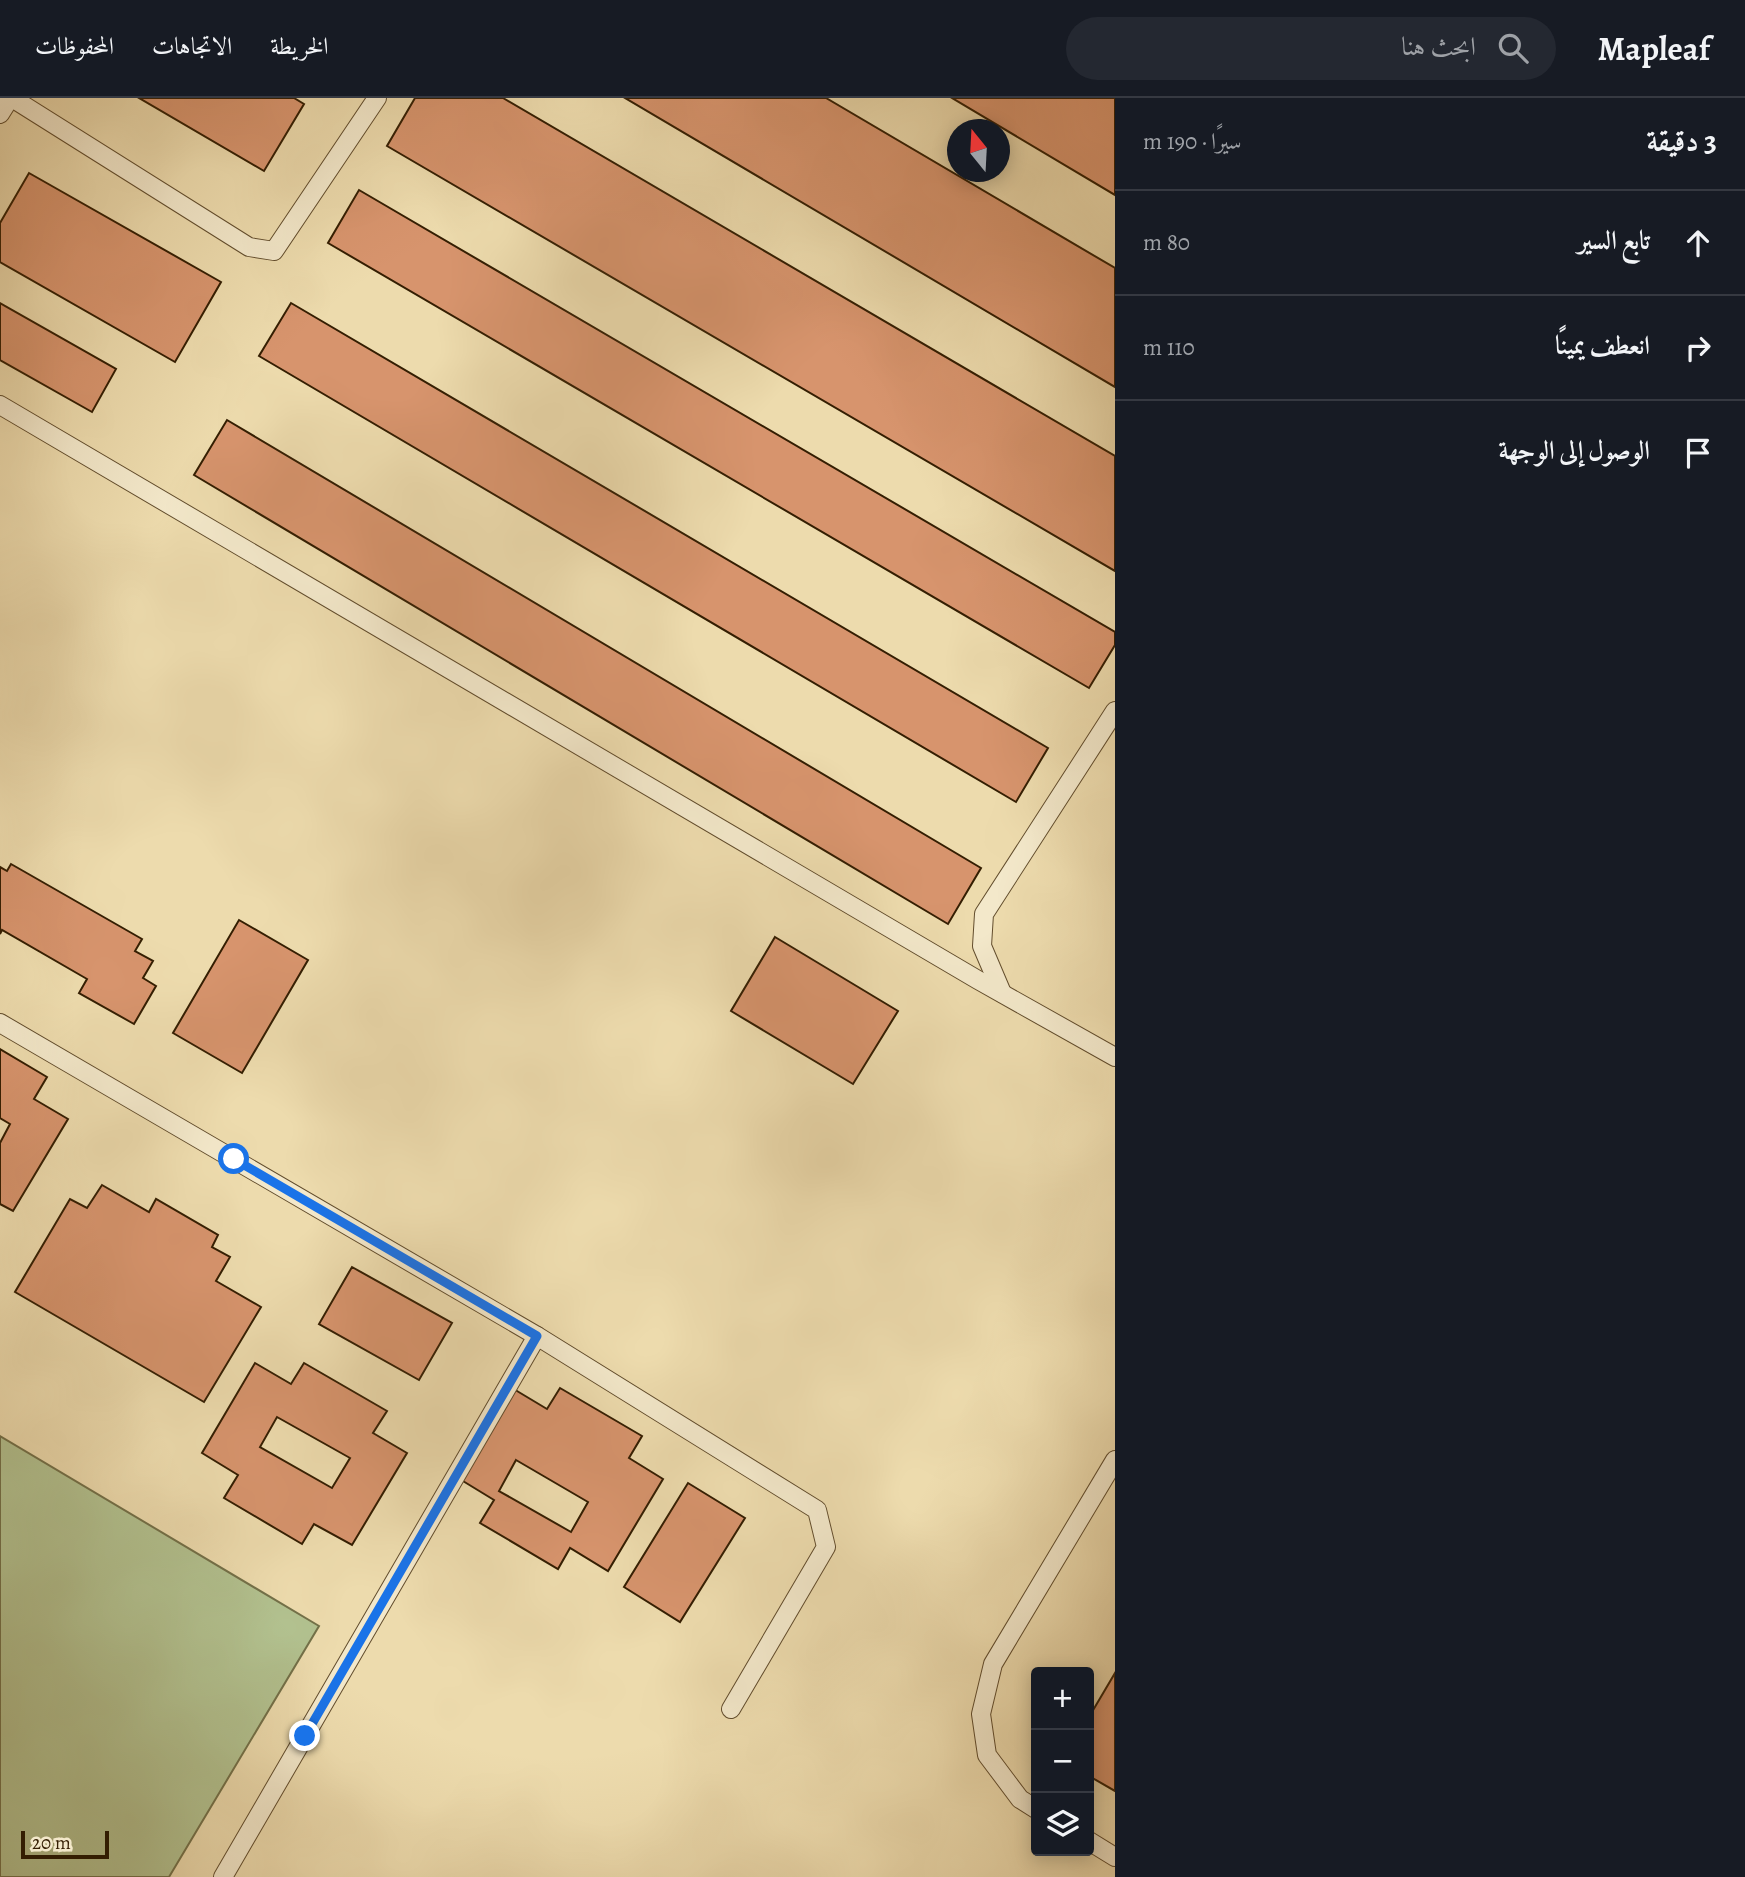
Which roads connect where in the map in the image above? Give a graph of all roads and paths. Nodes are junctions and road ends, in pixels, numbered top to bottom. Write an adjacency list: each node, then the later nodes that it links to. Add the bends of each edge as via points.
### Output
1 (11, 98): 2 (lane, via 249,247 274,251); 3 (lane)
2 (377, 98)
3 (0, 114)
4 (0, 405): 6 (lane)
5 (1115, 711): 6 (lane, via 984,914 982,946)
6 (1002, 993): 8 (lane)
7 (0, 1023): 9 (lane)
8 (1115, 1057)
9 (537, 1336): 11 (lane, via 817,1510 826,1547); 15 (lane)
10 (1115, 1460): 12 (lane, via 993,1664 981,1714 987,1755 1020,1799)
11 (731, 1709)
12 (1031, 1806)
13 (1094, 1844): 14 (lane)
14 (1115, 1857)
15 (223, 1877)

